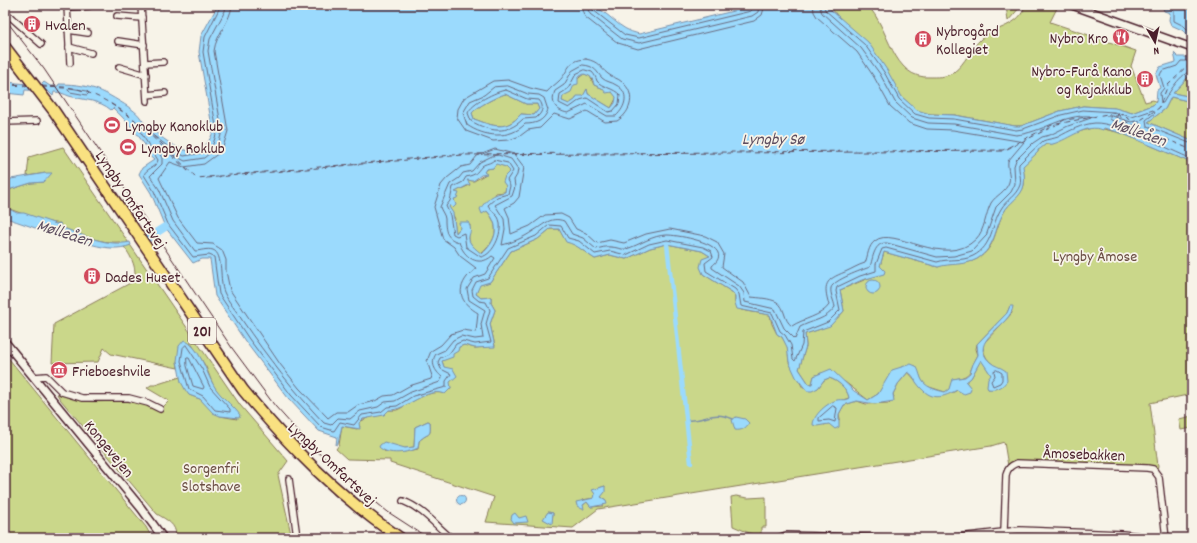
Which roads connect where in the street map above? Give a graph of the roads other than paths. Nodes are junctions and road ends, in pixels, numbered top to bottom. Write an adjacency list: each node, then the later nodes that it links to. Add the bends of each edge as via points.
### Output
1 (141, 5): 7 (street)
2 (1072, 5): 15 (street)
3 (67, 6): 4 (street); 8 (street)
4 (89, 6)
5 (5, 12): 11 (street)
6 (117, 16): 7 (street)
7 (142, 18): 12 (street)
8 (68, 30): 9 (street); 14 (street)
9 (88, 33)
10 (118, 41): 12 (street)
11 (41, 44)
12 (144, 45): 20 (street)
13 (5, 47): 23 (highway, Lyngby Omfartsvej / 201)
14 (69, 47): 16 (street); 19 (street)
15 (1192, 48)
16 (91, 53)
17 (5, 57): 23 (highway, Lyngby Omfartsvej / 201)
18 (163, 62): 20 (street)
19 (70, 63)
20 (145, 63): 22 (street)
21 (119, 67): 22 (street)
22 (146, 75): 24 (street, via 147,98)
23 (33, 87): 36 (highway, Lyngby Omfartsvej / 201, via 213,359 271,436 335,498); 37 (highway, Lyngby Omfartsvej / 201, via 243,390 277,432 339,493)
24 (165, 93)
25 (37, 120): 26 (street)
26 (5, 122)
27 (5, 342): 28 (street, Kongevejen)
28 (34, 377): 29 (street, via 46,376 62,392 82,398 129,398); 33 (street, Kongevejen)
29 (160, 409)
30 (289, 479): 35 (street)
31 (403, 501): 38 (street, via 435,522)
32 (1004, 532): 41 (street); 42 (street, via 1037,530); 43 (street, Åmosebakken, via 1006,475 1012,465 1017,463 1135,467 1152,469 1159,477)
33 (163, 538)
34 (287, 538): 35 (street)
35 (298, 538)
36 (389, 538)
37 (400, 538)
38 (451, 538)
39 (778, 538): 40 (street, via 790,535)
40 (891, 538)
41 (950, 538)
42 (1156, 538)
43 (1166, 538)

